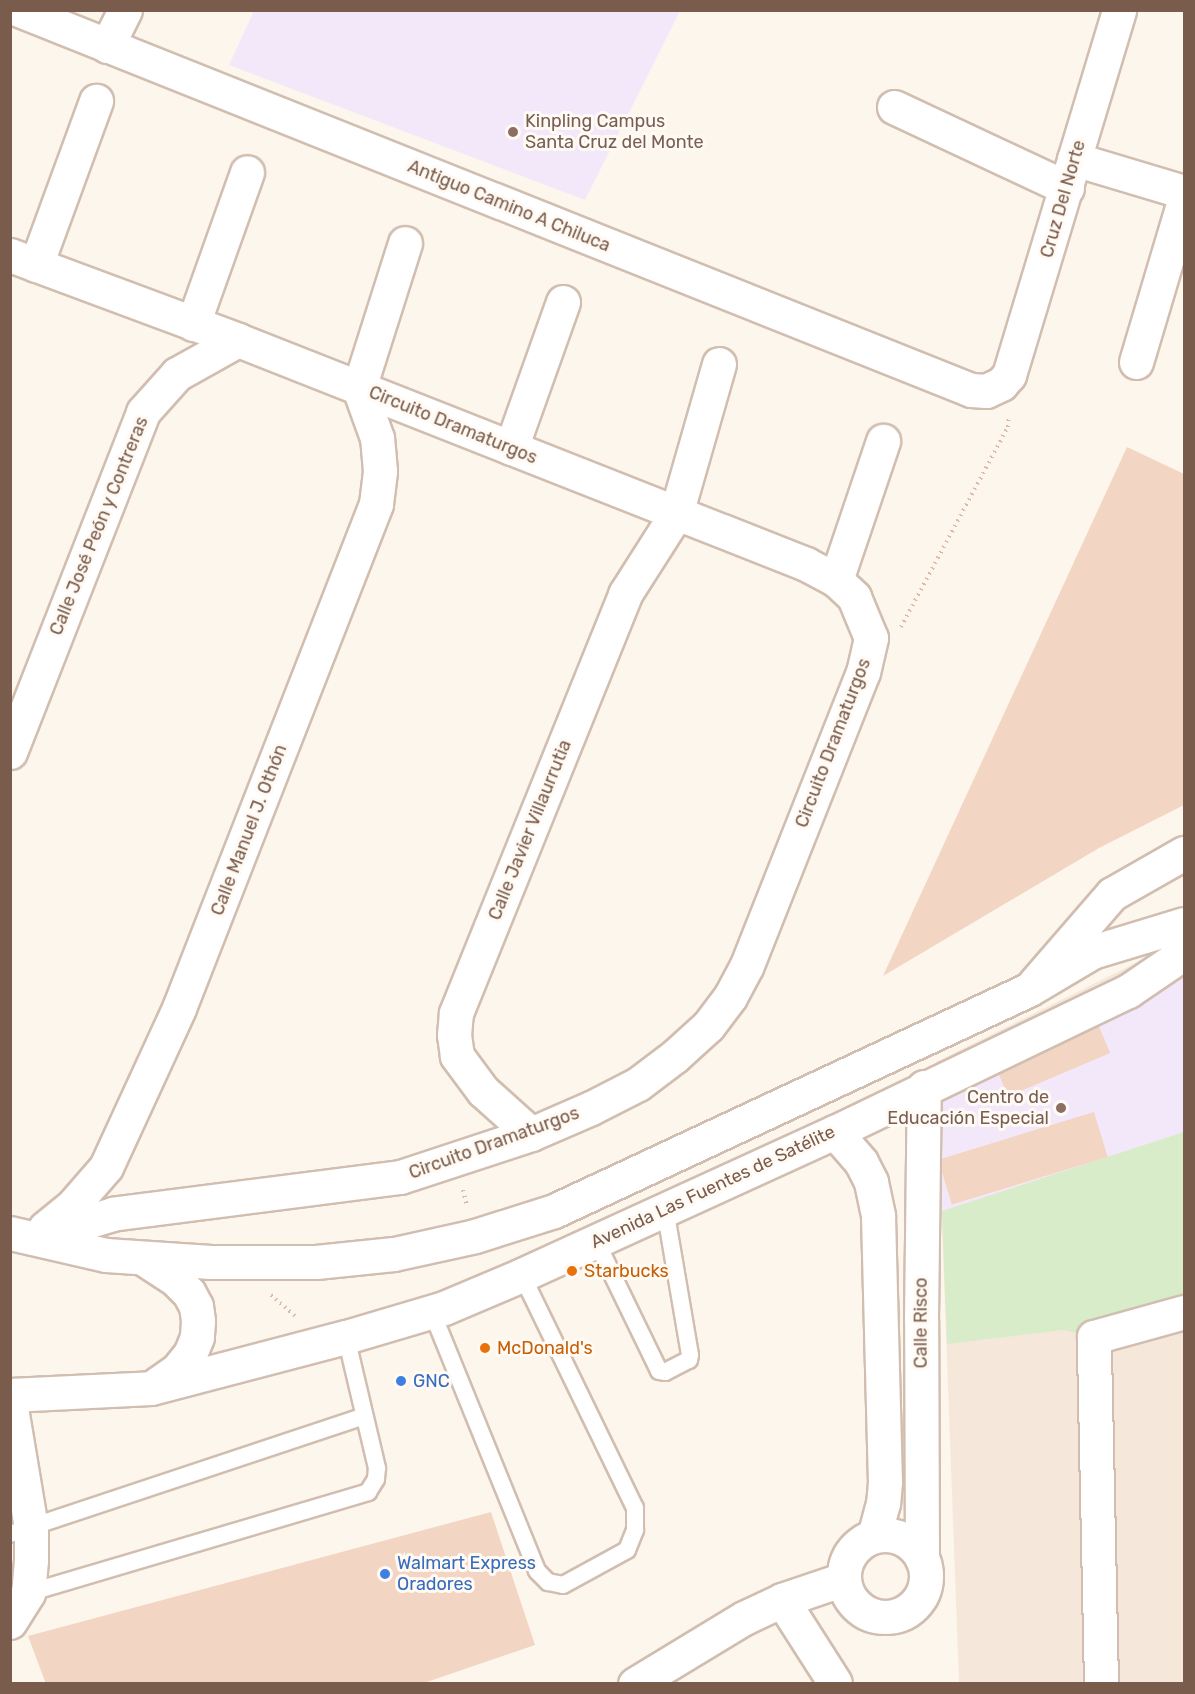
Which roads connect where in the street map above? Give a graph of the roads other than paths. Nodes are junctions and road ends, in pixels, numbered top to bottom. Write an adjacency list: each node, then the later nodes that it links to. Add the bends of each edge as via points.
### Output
1 (19, 10): 4 (street, Antiguo Camino A Chiluca)
2 (125, 10): 4 (street)
3 (1119, 10): 8 (street, Cruz Del Norte)
4 (107, 46): 18 (street, Antiguo Camino A Chiluca, via 971,390 986,391)
5 (96, 101): 12 (street)
6 (894, 107): 8 (street)
7 (246, 172): 14 (street)
8 (1070, 174): 9 (street); 18 (street, Cruz Del Norte, via 1009,375)
9 (1185, 192)
10 (1185, 201): 16 (street)
11 (405, 243): 19 (street)
12 (23, 260): 14 (street, Circuito Dramaturgos)
13 (563, 302): 21 (street)
14 (193, 324): 15 (street, Circuito Dramaturgos)
15 (238, 340): 19 (street, Circuito Dramaturgos); 24 (street, Calle José Peón y Contreras, via 177,374 143,412)
16 (1136, 362)
17 (719, 364): 22 (street, Calle Javier Villaurrutia)
18 (1000, 384)
19 (360, 388): 21 (street, Circuito Dramaturgos); 37 (street, Calle Manuel J. Othón, via 377,438 380,471 376,504 179,1008 106,1167 73,1205)
20 (883, 441): 23 (street)
21 (511, 448): 22 (street, Circuito Dramaturgos)
22 (676, 514): 23 (street, Circuito Dramaturgos, via 806,564); 35 (street, Calle Javier Villaurrutia, via 625,594 456,1013 457,1056 483,1091)
23 (836, 580): 35 (street, Circuito Dramaturgos, via 854,597 871,638 863,672 746,967 730,997 708,1026 638,1084)
24 (10, 752)
25 (1185, 853): 31 (street, via 1112,894)
26 (1185, 901): 28 (street)
27 (1185, 924): 28 (street)
28 (1092, 952): 31 (street)
29 (1185, 953): 32 (street, Avenida Las Fuentes de Satélite)
30 (1185, 971): 32 (street)
31 (1028, 990): 39 (street, via 554,1211 475,1236 394,1254 316,1262)
32 (1128, 991): 33 (street, Avenida Las Fuentes de Satélite)
33 (924, 1088): 34 (street, Avenida Las Fuentes de Satélite); 50 (street, Calle Risco)
34 (835, 1132): 36 (street, Avenida Las Fuentes de Satélite); 49 (street, via 861,1162 872,1182 878,1216 885,1482)
35 (531, 1134): 37 (street, Circuito Dramaturgos, via 400,1177 113,1214)
36 (665, 1209): 38 (street, Avenida Las Fuentes de Satélite); 38 (lane, via 690,1355 689,1360 665,1372 659,1371)
37 (21, 1236): 39 (street, via 106,1255)
38 (596, 1241): 40 (street, Avenida Las Fuentes de Satélite)
39 (144, 1259): 44 (street, via 189,1293 198,1321 198,1337 190,1353 177,1370)
40 (522, 1275): 41 (street, Avenida Las Fuentes de Satélite); 41 (lane, via 635,1508 635,1530 627,1550 563,1585 548,1582 537,1571)
41 (432, 1312): 43 (street, Avenida Las Fuentes de Satélite)
42 (1185, 1312): 58 (street, via 1094,1337)
43 (336, 1339): 44 (street, Avenida Las Fuentes de Satélite); 47 (lane)
44 (151, 1388): 45 (street, Avenida Las Fuentes de Satélite)
45 (10, 1395)
46 (10, 1402): 48 (street)
47 (364, 1416): 48 (lane); 52 (lane, via 377,1468 376,1479 368,1491)
48 (21, 1531): 52 (street, via 31,1560)
49 (874, 1536): 50 (street, via 902,1539); 51 (street, via 851,1552)
50 (922, 1559): 51 (street, via 925,1580 918,1600 896,1616 867,1613 847,1593)
51 (844, 1579): 53 (street)
52 (28, 1593): 54 (street)
53 (782, 1600): 55 (street, via 744,1618); 56 (street)
54 (10, 1622)
55 (635, 1683)
56 (835, 1683): 57 (street)
57 (842, 1683)
58 (1101, 1683)

